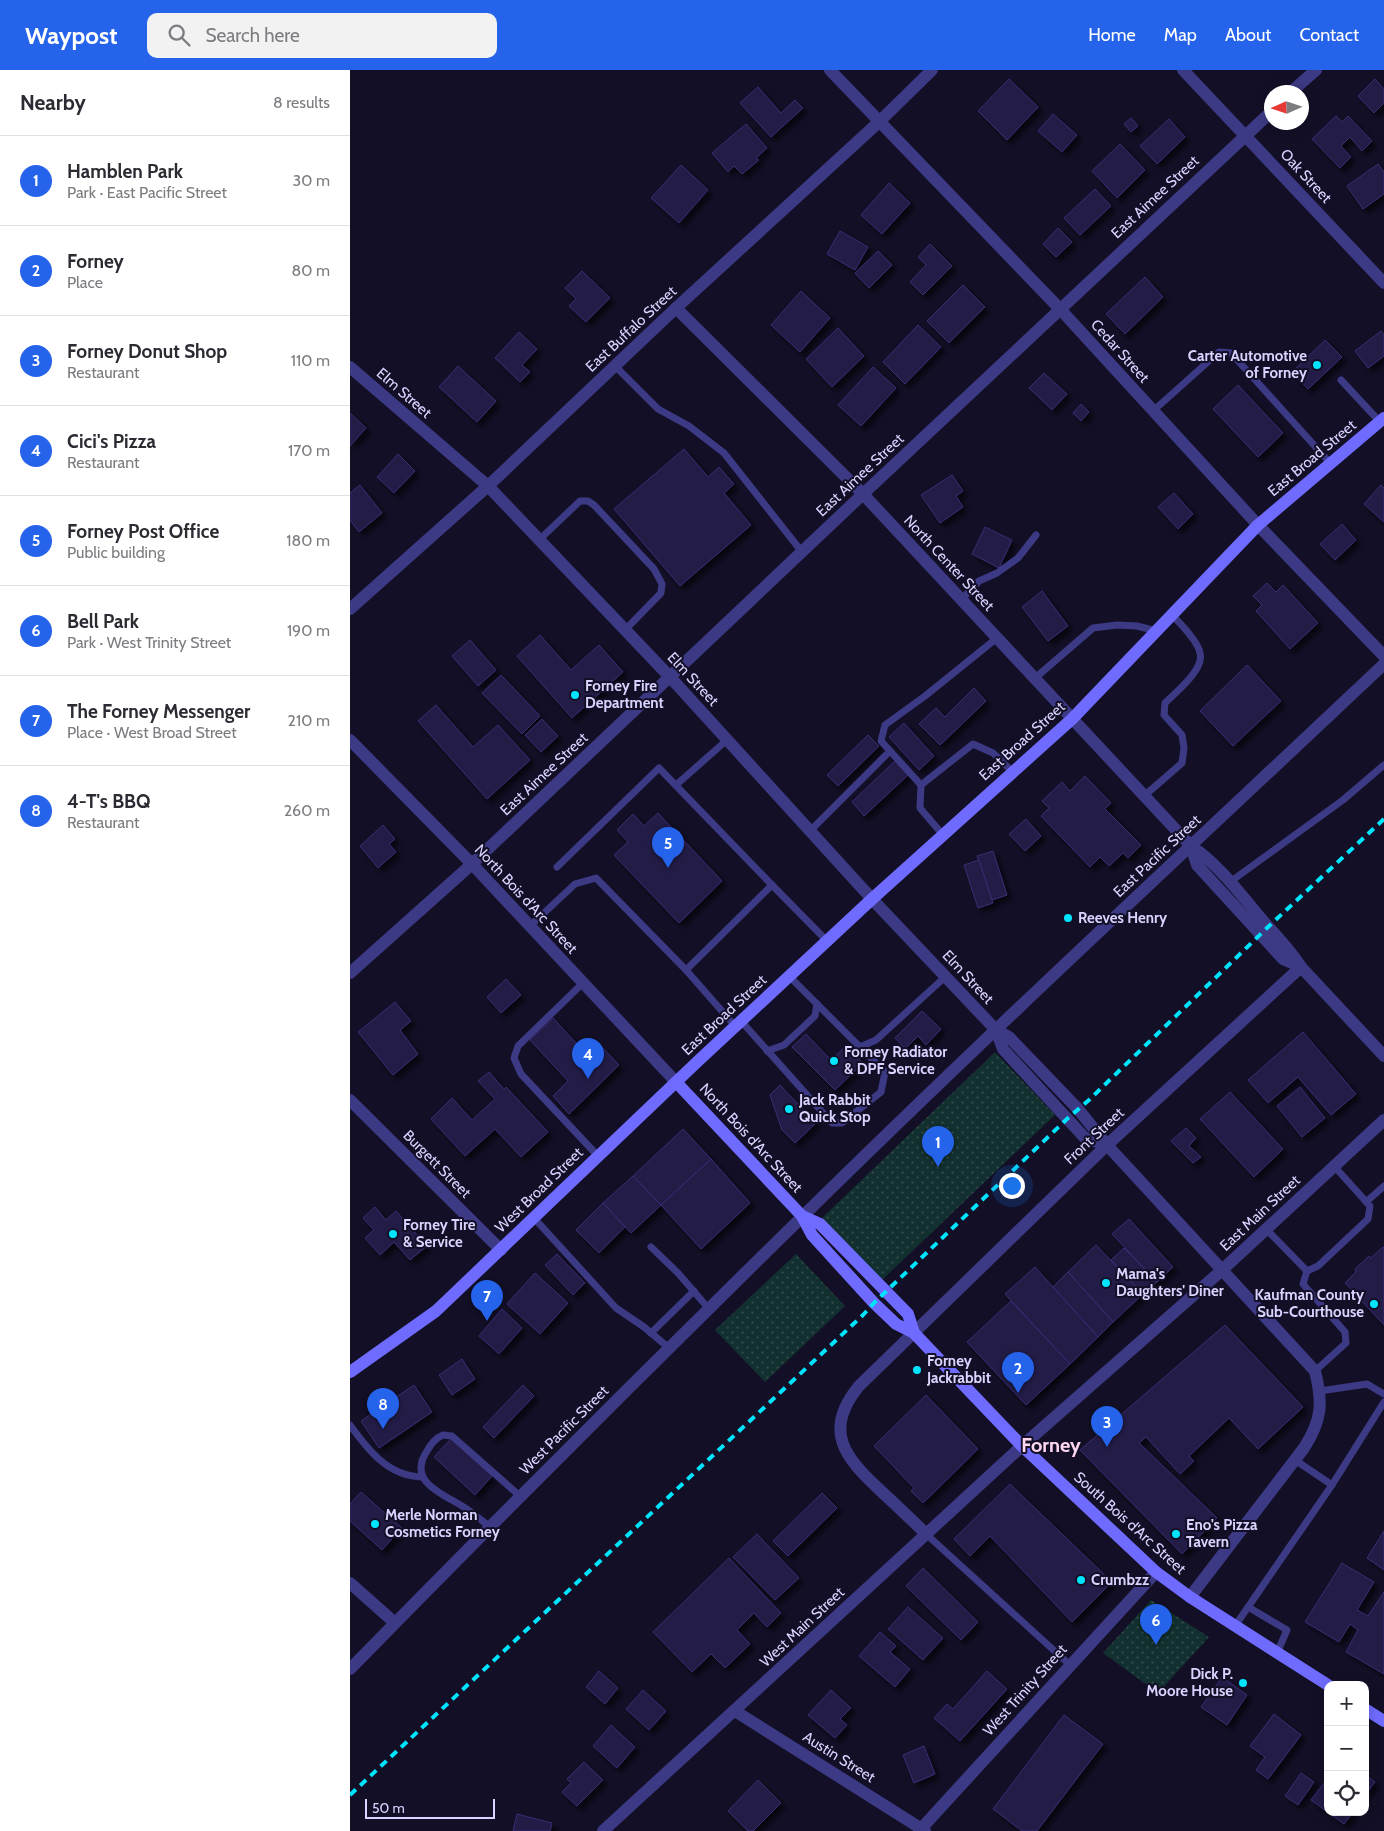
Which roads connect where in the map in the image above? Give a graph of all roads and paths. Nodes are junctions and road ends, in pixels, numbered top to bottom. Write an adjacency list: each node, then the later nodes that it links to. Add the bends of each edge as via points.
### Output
1 (830, 70): 7 (street, Cedar Street)
2 (932, 70): 7 (street, East Buffalo Street)
3 (1183, 70): 8 (street, Oak Street)
4 (1316, 70): 5 (street)
5 (1299, 85)
6 (1264, 118): 8 (street, East Aimee Street)
7 (880, 121): 10 (street, East Buffalo Street); 11 (street, Cedar Street)
8 (1246, 134): 9 (street, Oak Street); 11 (street, East Aimee Street)
9 (1384, 283)
10 (676, 308): 12 (street, East Buffalo Street); 19 (street, North Center Street)
11 (1060, 309): 15 (street, Cedar Street); 19 (street, East Aimee Street)
12 (615, 366): 18 (street, East Buffalo Street); 23 (lane, via 658,409 689,426 724,453)
13 (350, 367): 18 (street, Elm Street)
14 (1341, 380): 16 (lane)
15 (1153, 411): 17 (lane, via 1219,352 1232,353); 20 (street, Cedar Street)
16 (1382, 420): 17 (main road, East Broad Street)
17 (1331, 464): 20 (main road, East Broad Street)
18 (488, 486): 22 (street, Elm Street); 25 (street, East Buffalo Street)
19 (863, 494): 23 (street, East Aimee Street); 24 (street, North Center Street)
20 (1258, 525): 26 (main road, East Broad Street); 30 (street, Cedar Street)
21 (1036, 535): 24 (lane, via 1018,558 979,581)
22 (539, 540): 27 (street, Elm Street); 27 (lane, via 580,501 594,505 654,570 662,584 661,593)
23 (802, 552): 31 (street, East Aimee Street)
24 (961, 600): 29 (street, North Center Street)
25 (350, 609)
26 (1172, 615): 28 (main road, East Broad Street); 41 (lane, via 1187,630 1200,653 1200,662 1196,672 1165,703 1164,714 1182,735 1182,763)
27 (625, 630): 31 (street, Elm Street)
28 (1156, 632): 32 (lane, via 1137,626 1093,628); 33 (main road, East Broad Street)
29 (997, 638): 32 (street, North Center Street); 36 (lane, via 885,725 881,741)
30 (1384, 663): 44 (street, East Pacific Street)
31 (670, 677): 35 (street, Elm Street); 45 (street, East Aimee Street)
32 (1034, 679): 33 (street, North Center Street)
33 (1072, 719): 38 (main road, East Broad Street); 41 (street, North Center Street)
34 (350, 740): 45 (street, North Bois d’Arc Street)
35 (727, 740): 39 (lane); 42 (street, Elm Street)
36 (890, 752): 40 (lane); 42 (lane)
37 (1384, 765): 47 (lane, via 1343,800)
38 (1013, 772): 40 (lane, via 993,753 973,744); 43 (main road, East Broad Street)
39 (676, 785): 46 (lane, via 659,768); 48 (lane)
40 (921, 785): 43 (lane, via 920,808)
41 (1144, 796): 44 (street, North Center Street)
42 (810, 831): 49 (street, Elm Street)
43 (943, 835): 49 (main road, East Broad Street)
44 (1191, 846): 47 (street, North Center Street); 51 (street, North Center Street, via 1197,865); 61 (street, East Pacific Street)
45 (472, 864): 50 (street, North Bois d’Arc Street); 55 (street, East Aimee Street)
46 (557, 866)
47 (1230, 882): 51 (street, North Center Street)
48 (772, 885): 52 (lane); 54 (lane)
49 (872, 899): 52 (main road, East Broad Street); 57 (street, Elm Street)
50 (530, 926): 54 (lane, via 575,884 596,878); 58 (street, North Bois d’Arc Street)
51 (1265, 931): 53 (street, via 1292,953)
52 (828, 941): 56 (main road, East Broad Street)
53 (1301, 967): 64 (street); 68 (street, Front Street)
54 (686, 970): 60 (lane)
55 (350, 973)
56 (789, 976): 59 (lane); 60 (main road, East Broad Street)
57 (945, 977): 61 (street, Elm Street); 62 (lane, via 876,1040)
58 (583, 983): 65 (street, North Bois d’Arc Street); 69 (lane, via 518,1046 514,1058 521,1074)
59 (817, 1004): 62 (lane); 63 (lane, via 815,1016 784,1045)
60 (738, 1024): 63 (lane); 65 (main road, East Broad Street)
61 (996, 1030): 68 (street, Elm Street, via 1009,1038 1071,1102); 73 (street, East Pacific Street)
62 (860, 1047): 63 (lane, via 885,1072 882,1092 842,1123 832,1123)
63 (767, 1051)
64 (1384, 1056)
65 (676, 1082): 69 (main road, West Broad Street); 73 (main road, North Bois d'Arc Street)
66 (350, 1100): 77 (street, Burgett Street)
67 (1384, 1120): 70 (street, East Main Street)
68 (1107, 1145): 78 (street, Elm Street); 84 (street, Front Street)
69 (598, 1156): 74 (main road, West Broad Street)
70 (1334, 1166): 72 (lane); 75 (street, East Main Street)
71 (1384, 1186): 72 (lane)
72 (1366, 1202): 79 (lane, via 1370,1206 1368,1219 1318,1266)
73 (802, 1216): 81 (main road, North Bois d'Arc Street, via 820,1224); 82 (main road, North Bois d'Arc Street, via 812,1235); 83 (street, West Pacific Street)
74 (534, 1218): 77 (main road, West Broad Street); 85 (lane, via 616,1308)
75 (1266, 1229): 78 (street, East Main Street); 79 (lane)
76 (651, 1247): 80 (lane)
77 (501, 1250): 88 (main road, West Broad Street, via 436,1311)
78 (1221, 1271): 87 (street, Elm Street); 93 (street, East Main Street)
79 (1307, 1271): 87 (lane, via 1303,1284 1345,1332 1346,1343)
80 (694, 1292): 83 (lane); 85 (lane)
81 (886, 1292): 84 (main road, South Bois d'Arc Street, via 908,1314)
82 (874, 1303): 84 (main road, South Bois d'Arc Street, via 896,1324)
83 (708, 1309): 86 (street, West Pacific Street)
84 (914, 1332): 93 (main road, South Bois d'Arc Street); 99 (street, Front Street, via 849,1398 840,1426 842,1443 850,1459)
85 (651, 1333): 86 (lane)
86 (669, 1348): 97 (street, West Pacific Street)
87 (1315, 1371): 89 (street, Elm Street)
88 (350, 1372)
89 (1320, 1392): 90 (lane, via 1367,1384); 94 (street, Elm Street, via 1318,1424)
90 (1384, 1394)
91 (1384, 1402): 96 (lane)
92 (350, 1425): 95 (lane, via 366,1446 392,1470)
93 (1022, 1446): 99 (street, West Main Street); 100 (main road, South Bois d'Arc Street)
94 (1295, 1460): 96 (lane); 102 (street, Elm Street)
95 (422, 1477): 97 (lane, via 421,1463 431,1444 443,1435 452,1436); 98 (lane, via 431,1488)
96 (1332, 1484): 103 (lane)
97 (521, 1497): 98 (street, West Pacific Street)
98 (490, 1528): 104 (street, West Pacific Street)
99 (926, 1534): 107 (lane); 110 (street, West Main Street)
100 (1156, 1572): 102 (main road, South Bois d'Arc Street); 107 (street, West Trinity Street)
101 (350, 1583): 104 (street)
102 (1190, 1597): 105 (main road, South Bois d'Arc Street)
103 (1248, 1608): 105 (lane); 106 (lane, via 1287,1630)
104 (394, 1624): 108 (street, West Pacific Street)
105 (1235, 1626): 106 (main road, South Bois d'Arc Street)
106 (1277, 1653): 109 (main road, South Bois d'Arc Street)
107 (1070, 1666): 113 (street, West Trinity Street)
108 (350, 1668)
109 (1324, 1682)
110 (734, 1710): 113 (street, Austin Street); 114 (street, West Main Street)
111 (1369, 1712): 112 (main road)
112 (1384, 1721)
113 (922, 1830)
114 (603, 1831)

